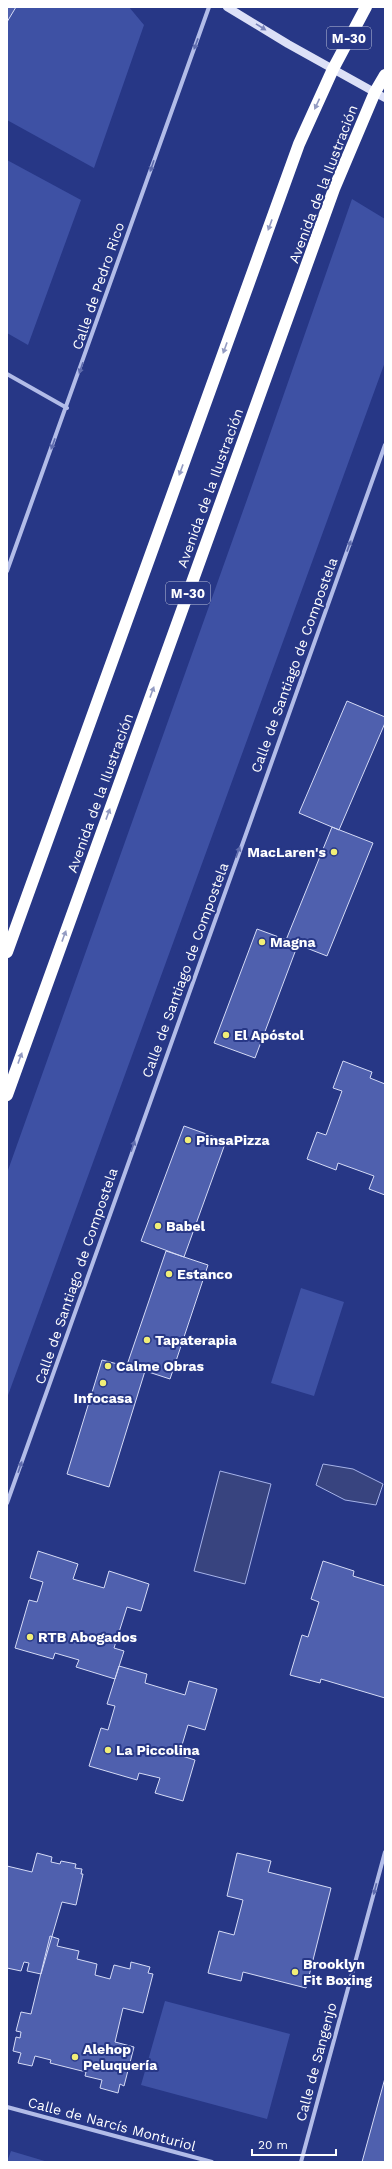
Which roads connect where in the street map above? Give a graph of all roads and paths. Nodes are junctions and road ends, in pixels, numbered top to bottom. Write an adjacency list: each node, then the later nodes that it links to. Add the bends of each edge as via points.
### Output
1 (210, 7): 8 (street, Calle de Pedro Rico, one-way to 8)
2 (227, 7): 4 (main road, one-way to 4)
3 (366, 7): 4 (highway, M-30)
4 (333, 69): 6 (main road); 11 (highway, M-30, one-way to 11, via 299,144)
5 (385, 75): 6 (highway, Avenida de la Ilustración / M-30)
6 (380, 95): 12 (highway, Avenida de la Ilustración / M-30, one-way to 6, via 334,189)
7 (7, 374): 8 (street)
8 (67, 408): 10 (street, Calle de Pedro Rico, one-way to 10)
9 (385, 446): 13 (street, Calle de Santiago de Compostela, one-way to 9)
10 (7, 571)
11 (7, 952)
12 (7, 1095)
13 (7, 1503)
14 (385, 1852): 17 (street, Calle de Sangenjo, one-way to 17)
15 (7, 2107): 16 (street, Calle de Narcís Monturiol)
16 (212, 2162)
17 (301, 2162)

